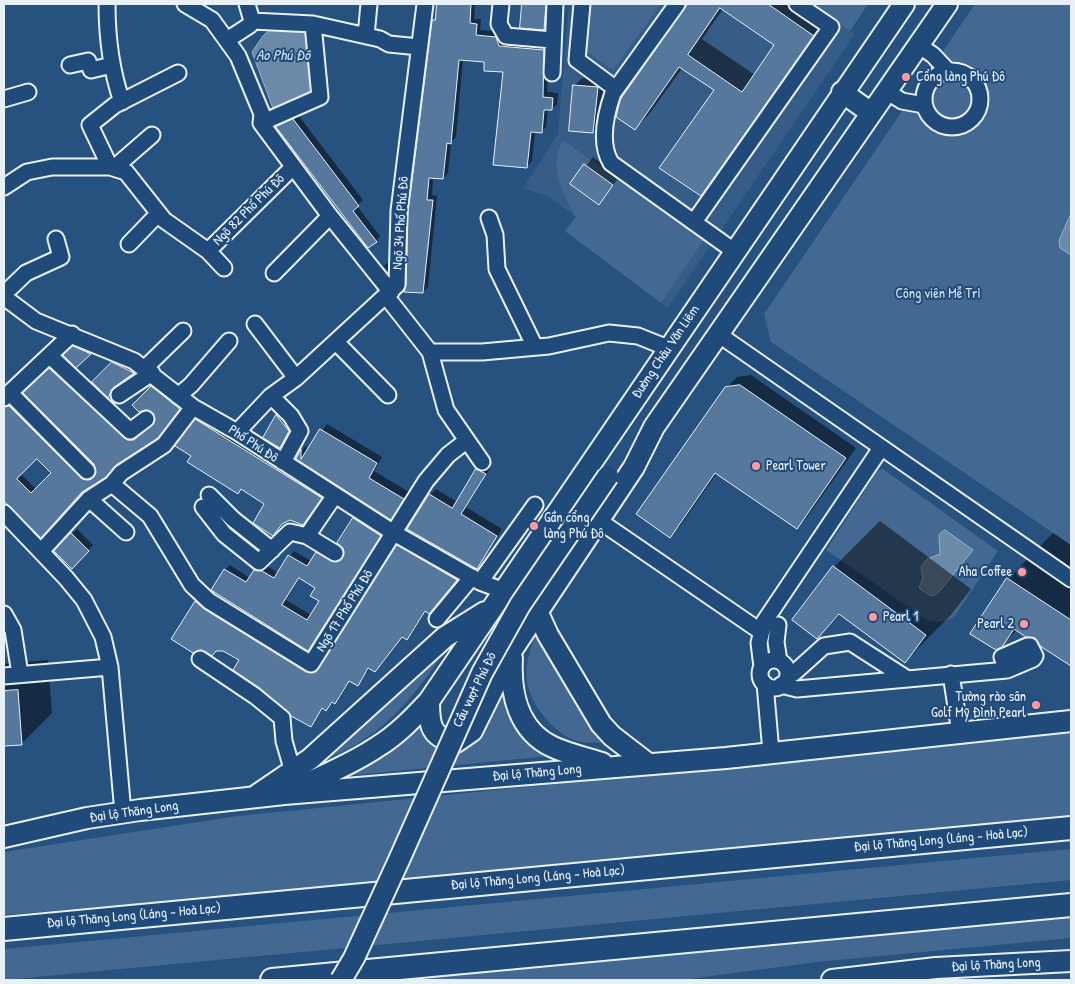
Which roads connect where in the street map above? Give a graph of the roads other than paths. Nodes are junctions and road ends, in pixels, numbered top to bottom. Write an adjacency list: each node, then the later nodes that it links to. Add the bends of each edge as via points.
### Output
1 (107, 4): 20 (street)
2 (184, 4): 16 (street, via 212,20)
3 (247, 4): 13 (street)
4 (369, 4): 15 (street)
5 (425, 4): 19 (street, Ngõ 34 Phố Phú Đô)
6 (500, 4): 17 (street, via 499,24 506,36)
7 (554, 4): 17 (street)
8 (582, 4): 25 (street, via 577,60)
9 (677, 4): 25 (street)
10 (797, 4): 41 (street, via 831,28)
11 (904, 4): 28 (main road, Đường Châu Văn Liêm)
12 (947, 4): 18 (main road)
13 (252, 21): 14 (street); 16 (street)
14 (313, 24): 15 (street); 33 (street, via 320,97)
15 (366, 36): 19 (street, via 389,44)
16 (227, 40): 33 (street, via 238,56 262,114)
17 (552, 40): 23 (street)
18 (918, 45): 22 (street); 26 (main road)
19 (419, 47): 48 (street, Ngõ 34 Phố Phú Đô, via 399,211 397,285)
20 (112, 64): 21 (street, via 91,70 88,61); 30 (street)
21 (70, 65)
22 (948, 71): 31 (street, via 930,80 925,88); 31 (street, via 964,73 978,86 980,104 976,113 962,125 943,126 928,115)
23 (552, 73)
24 (178, 74): 30 (street)
25 (616, 88): 41 (street, via 608,106 605,146 611,163)
26 (886, 91): 31 (street, via 902,101); 32 (main road)
27 (28, 92): 29 (street)
28 (842, 92): 32 (main road); 45 (main road, Đường Châu Văn Liêm)
29 (4, 99)
30 (122, 102): 36 (street, via 90,125)
31 (924, 105)
32 (871, 113): 53 (main road)
33 (261, 123): 35 (street)
34 (152, 135): 36 (street)
35 (293, 167): 39 (street); 44 (street, Ngõ 82 Phố Phú Đô)
36 (112, 168): 37 (street, via 52,167 27,172); 38 (street, Ngõ 82 Phố Phú Đô, via 126,172)
37 (4, 188)
38 (158, 214): 43 (street); 44 (street, Ngõ 82 Phố Phú Đô)
39 (330, 216): 47 (street); 48 (street)
40 (489, 218): 56 (street, via 495,235 497,269)
41 (694, 222): 45 (street)
42 (56, 239): 49 (street, via 61,257 26,273)
43 (129, 244)
44 (208, 251): 46 (street)
45 (734, 251): 57 (main road, Đường Châu Văn Liêm)
46 (224, 268)
47 (274, 273)
48 (388, 294): 55 (street); 58 (street)
49 (4, 296): 52 (street, Phố Phú Đô, via 36,321)
50 (255, 324): 61 (street)
51 (183, 331): 60 (street)
52 (72, 334): 59 (street); 60 (street, Phố Phú Đô, via 134,361)
53 (718, 334): 69 (main road); 72 (street)
54 (229, 341): 65 (street)
55 (336, 342): 61 (street); 62 (street)
56 (535, 347): 57 (street, via 609,333 638,336); 58 (street)
57 (668, 348): 90 (main road, Đường Châu Văn Liêm)
58 (430, 352): 71 (street, via 446,410)
59 (50, 356): 64 (street); 68 (street, via 130,431)
60 (149, 371): 63 (street); 65 (street, Phố Phú Đô)
61 (296, 378): 66 (street)
62 (388, 394)
63 (118, 395)
64 (7, 396): 75 (street)
65 (178, 396): 67 (street, Phố Phú Đô)
66 (272, 396): 70 (street); 73 (street, via 300,431)
67 (193, 407): 70 (street, Phố Phú Đô); 76 (street, via 164,445 121,473)
68 (146, 418)
69 (654, 427): 82 (main road, via 634,467); 129 (main road, Cầu vượt Phú Đô, bridge, via 608,476 520,605 482,673 375,913)
70 (237, 432): 73 (street, Phố Phú Đô)
71 (466, 441): 74 (street); 84 (street, via 434,471)
72 (881, 448): 88 (street); 95 (street)
73 (283, 462): 77 (street, Phố Phú Đô)
74 (482, 462)
75 (87, 471)
76 (112, 484): 78 (street); 84 (street, Ngõ 17 Phố Phú Đô, via 150,516 192,585 209,601 311,664)
77 (335, 495): 84 (street, Phố Phú Đô); 85 (street)
78 (89, 498): 83 (street); 86 (street)
79 (206, 501): 85 (street, via 224,534 259,562 290,532)
80 (535, 505): 89 (street)
81 (4, 513): 102 (street, via 84,600 104,637)
82 (598, 520): 91 (main road); 95 (street)
83 (126, 532)
84 (394, 533): 89 (street, Phố Phú Đô)
85 (307, 536): 87 (street)
86 (45, 547)
87 (335, 553)
88 (1071, 578)
89 (476, 579): 90 (street, Phố Phú Đô); 93 (street)
90 (499, 599): 112 (main road, Đường Châu Văn Liêm); 118 (main road, via 444,638)
91 (537, 611): 96 (main road); 116 (main road, via 548,636 601,724)
92 (4, 614): 104 (street, via 13,630)
93 (437, 620)
94 (778, 625): 99 (street)
95 (760, 631): 103 (street)
96 (512, 650): 112 (main road, via 472,731 464,738 456,742 446,741 436,735 430,725); 117 (main road, via 513,697 530,728 554,748)
97 (874, 658): 100 (street, via 850,642 825,646); 107 (street); 109 (street)
98 (200, 659): 118 (street, via 282,718 284,741)
99 (779, 660): 103 (street, via 769,661); 108 (street, via 786,666)
100 (808, 661): 108 (street); 111 (street)
101 (1005, 663): 105 (street, via 982,671)
102 (110, 667): 104 (street); 121 (street)
103 (762, 667): 110 (street, via 761,676)
104 (20, 674): 106 (street)
105 (951, 674): 107 (street); 114 (street)
106 (4, 676)
107 (906, 678): 109 (street)
108 (785, 681): 110 (street, via 773,687); 111 (street, via 797,689)
109 (864, 682): 111 (street)
110 (765, 684): 115 (street)
111 (820, 687)
112 (429, 701): 119 (main road, Đường Châu Văn Liêm, via 378,747)
113 (1071, 721): 114 (main road, Đại lộ Thăng Long)
114 (960, 733): 115 (main road, Đại lộ Thăng Long)
115 (771, 752): 116 (main road, Đại lộ Thăng Long)
116 (647, 763): 117 (main road, Đại lộ Thăng Long)
117 (610, 766): 119 (main road, Đại lộ Thăng Long)
118 (294, 772): 120 (main road)
119 (284, 794): 120 (main road, Đại lộ Thăng Long)
120 (254, 798): 121 (main road, Đại lộ Thăng Long)
121 (123, 813): 123 (main road, Đại lộ Thăng Long)
122 (1071, 828): 125 (highway, Đại lộ Thăng Long (Láng - Hoà Lạc))
123 (4, 837)
124 (1071, 905): 128 (highway)
125 (4, 929)
126 (1071, 962): 127 (main road, Đại lộ Thăng Long, via 936,968)
127 (876, 977): 130 (main road, Đại lộ Thăng Long)
128 (272, 980)
129 (341, 980)
130 (832, 980)

